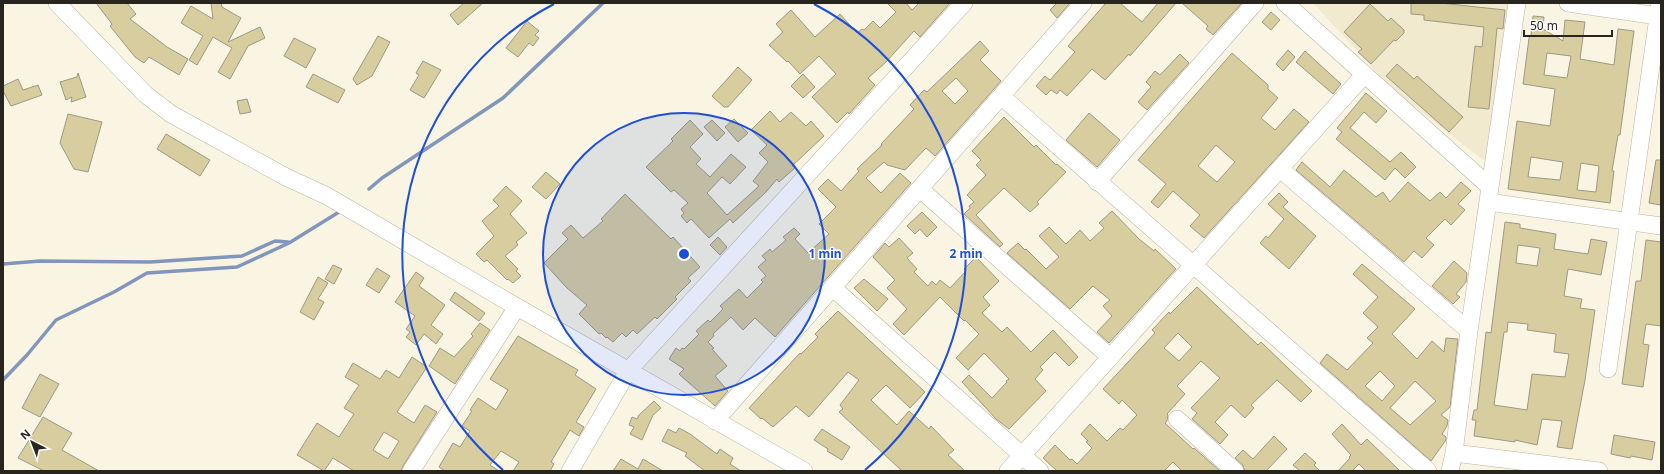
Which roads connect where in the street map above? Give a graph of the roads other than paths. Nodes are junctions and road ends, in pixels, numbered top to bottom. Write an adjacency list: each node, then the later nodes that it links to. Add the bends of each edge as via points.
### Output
1 (57, 3): 19 (street, via 145,94 171,114 286,177 327,196)
2 (964, 3): 23 (street)
3 (1083, 3): 10 (street)
4 (1255, 3): 12 (street)
5 (1285, 3): 9 (street)
6 (1517, 3): 14 (street)
7 (1568, 3): 8 (street)
8 (1659, 9): 15 (street)
9 (1364, 75): 11 (street); 14 (street)
10 (1001, 96): 12 (street); 13 (street)
11 (1280, 169): 17 (street); 20 (street)
12 (1097, 182): 17 (street)
13 (920, 189): 18 (street); 21 (street)
14 (1489, 195): 15 (street); 20 (street)
15 (1629, 222): 16 (street); 22 (street)
16 (1661, 226)
17 (1193, 265): 21 (street); 34 (street)
18 (833, 288): 25 (street); 27 (street)
19 (517, 307): 23 (street); 28 (street)
20 (1469, 331): 26 (street)
21 (1110, 357): 27 (street)
22 (1608, 369)
23 (628, 371): 25 (street); 29 (street)
24 (1177, 419): 33 (street)
25 (715, 421): 30 (street)
26 (1454, 453): 35 (street); 36 (street)
27 (1022, 455): 31 (street); 32 (street)
28 (412, 471)
29 (570, 471)
30 (804, 471)
31 (1008, 471)
32 (1040, 471)
33 (1235, 471)
34 (1428, 471)
35 (1450, 471)
36 (1600, 471)

